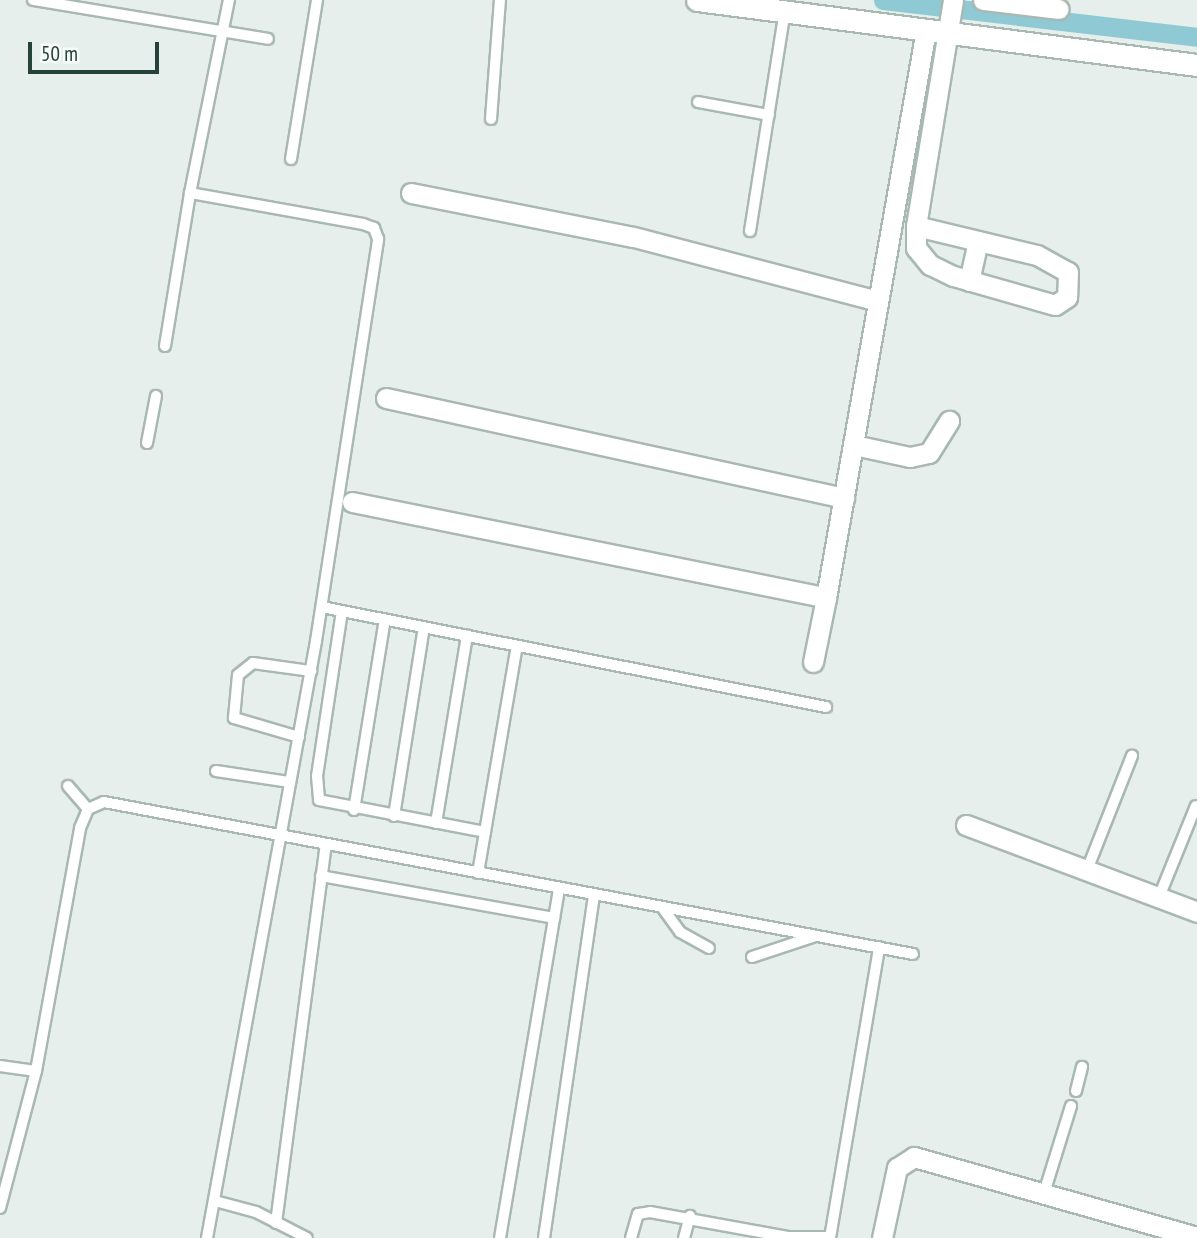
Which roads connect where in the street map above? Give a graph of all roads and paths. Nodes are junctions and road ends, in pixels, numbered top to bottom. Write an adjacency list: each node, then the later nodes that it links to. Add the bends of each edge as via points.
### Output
1 (33, 0): 11 (lane)
2 (229, 0): 11 (lane)
3 (317, 0): 17 (lane)
4 (500, 0): 16 (lane)
5 (697, 0): 8 (street)
6 (983, 0): 7 (street)
7 (1058, 9)
8 (785, 12): 10 (street); 15 (lane)
9 (951, 17): 10 (street); 13 (street); 20 (street)
10 (926, 30): 24 (street)
11 (222, 32): 12 (lane); 18 (lane)
12 (268, 39)
13 (1197, 65)
14 (698, 102): 15 (lane)
15 (769, 115): 21 (lane)
16 (491, 119)
17 (291, 159)
18 (190, 193): 25 (lane); 34 (lane, via 363,223 374,228 378,239)
19 (411, 193): 24 (street, via 634,237)
20 (916, 226): 22 (street); 23 (street, via 916,248 930,265)
21 (750, 231)
22 (978, 241): 23 (street); 23 (street, via 1037,255 1068,272 1072,283 1067,297 1055,305)
23 (969, 281)
24 (878, 301): 30 (street)
25 (165, 346)
26 (156, 396): 29 (lane)
27 (386, 398): 31 (street)
28 (949, 421): 30 (street, via 929,453 910,457)
29 (147, 443)
30 (854, 445): 31 (street)
31 (844, 498): 33 (street)
32 (352, 502): 33 (street)
33 (826, 598): 40 (street)
34 (322, 607): 35 (lane); 41 (lane)
35 (342, 611): 36 (lane); 50 (lane, via 316,792 331,806)
36 (385, 620): 37 (lane); 50 (lane)
37 (424, 628): 38 (lane); 51 (lane)
38 (467, 636): 39 (lane); 52 (lane)
39 (517, 646): 42 (lane); 54 (lane)
40 (813, 662)
41 (311, 671): 43 (lane); 43 (lane, via 253,663 238,676 234,718)
42 (826, 707)
43 (299, 737): 46 (lane)
44 (1132, 756): 57 (lane)
45 (216, 771): 46 (lane)
46 (290, 782): 55 (lane)
47 (68, 786): 49 (lane)
48 (1196, 806): 62 (lane)
49 (88, 809): 55 (lane, via 104,802); 73 (lane)
50 (354, 810): 51 (lane)
51 (394, 816): 52 (lane)
52 (436, 823): 54 (lane)
53 (966, 825): 57 (street)
54 (485, 832): 58 (lane)
55 (281, 835): 56 (lane); 77 (lane)
56 (326, 844): 58 (lane); 59 (lane)
57 (1087, 870): 62 (street)
58 (478, 873): 60 (lane)
59 (321, 876): 65 (lane); 80 (lane)
60 (559, 888): 61 (lane); 65 (lane)
61 (594, 894): 63 (lane); 85 (lane)
62 (1159, 897): 64 (street)
63 (662, 907): 66 (lane); 68 (lane, via 680,932)
64 (1197, 912)
65 (554, 918): 84 (lane)
66 (816, 936): 67 (lane); 70 (lane)
67 (878, 947): 69 (lane); 88 (lane)
68 (709, 948)
69 (913, 954)
70 (752, 957)
71 (0, 1066): 73 (lane)
72 (1082, 1066): 74 (lane)
73 (36, 1071): 78 (lane)
74 (1076, 1091)
75 (1072, 1106): 76 (lane)
76 (1045, 1190): 81 (street); 89 (street, via 914,1157 902,1160)
77 (215, 1201): 80 (lane); 82 (lane)
78 (0, 1208)
79 (690, 1216): 86 (lane, via 638,1214); 87 (lane); 88 (lane, via 788,1237)
80 (276, 1223): 83 (lane)
81 (1197, 1237)
82 (207, 1238)
83 (307, 1238)
84 (500, 1238)
85 (544, 1238)
86 (631, 1238)
87 (684, 1238)
88 (830, 1238)
89 (882, 1238)

